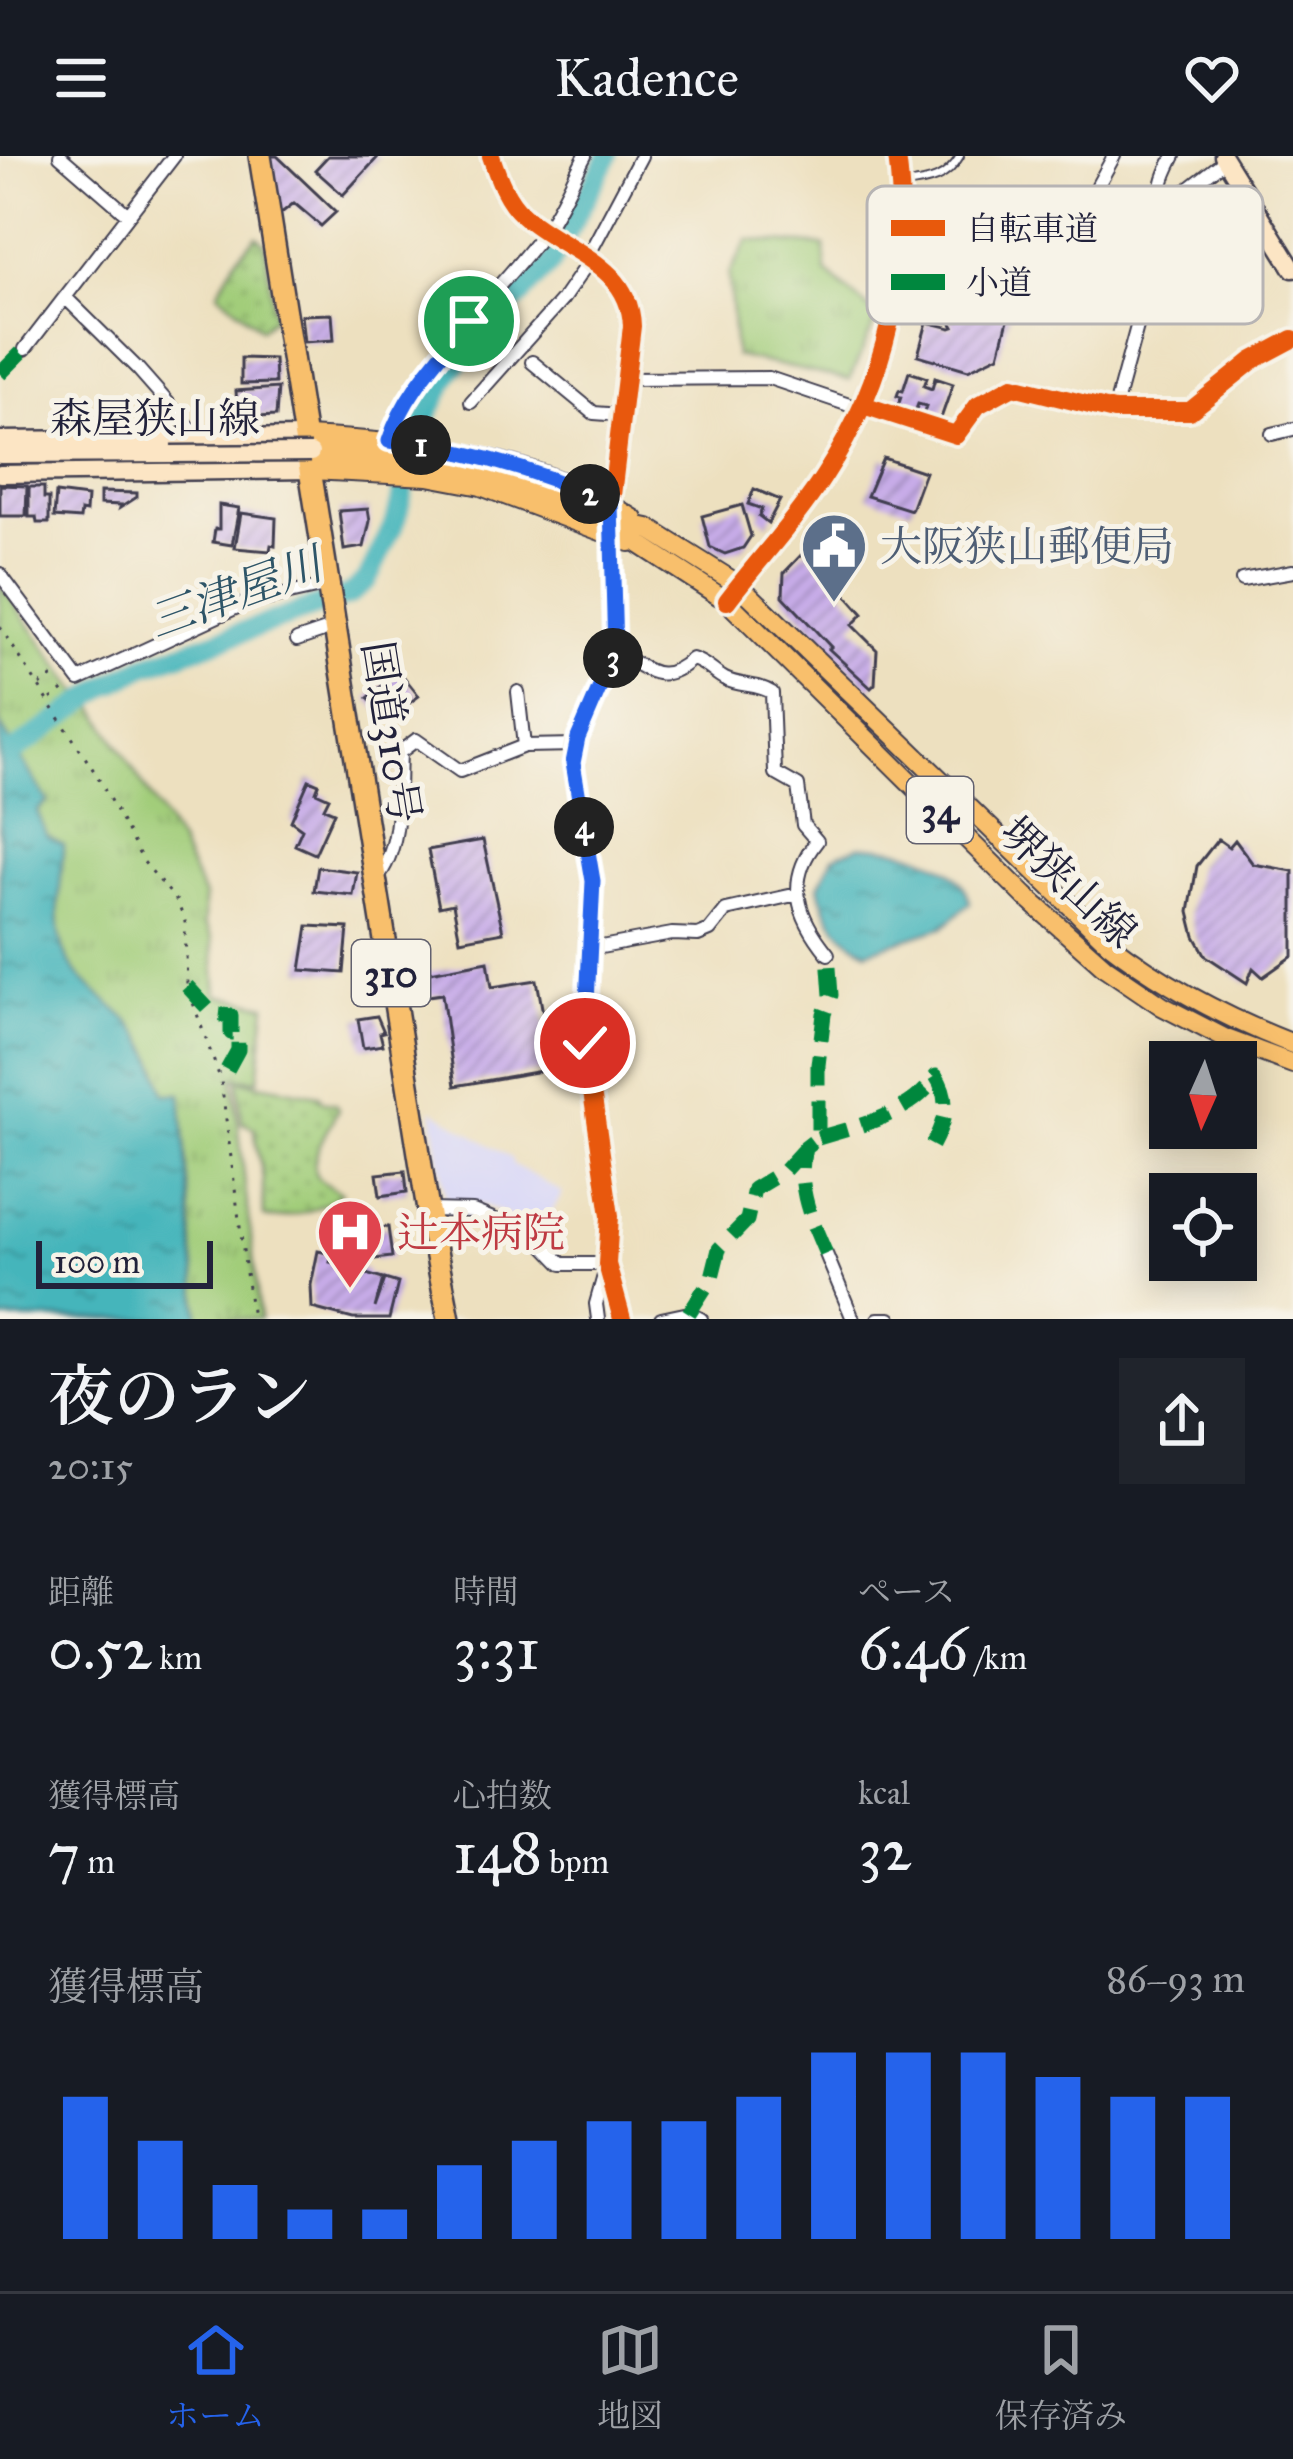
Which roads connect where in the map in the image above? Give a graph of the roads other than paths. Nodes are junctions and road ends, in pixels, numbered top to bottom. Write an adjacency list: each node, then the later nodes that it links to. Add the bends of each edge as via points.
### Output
1 (59, 156): 17 (street)
2 (174, 156): 17 (street)
3 (260, 156): 38 (highway, 国道310号 / 310)
4 (490, 156): 19 (street, via 509,199)
5 (585, 156): 19 (street)
6 (641, 156): 20 (street)
7 (897, 156): 12 (main road)
8 (960, 156): 12 (lane, via 931,182)
9 (1114, 156): 13 (street)
10 (1174, 156): 14 (street)
11 (1224, 158): 15 (street); 16 (main road)
12 (901, 185)
13 (1098, 186)
14 (1161, 186)
15 (1191, 186)
16 (1241, 186)
17 (128, 214): 22 (street)
18 (1263, 222): 21 (main road)
19 (548, 231): 20 (street); 37 (street, via 414,389)
20 (585, 254): 28 (street, via 631,302); 29 (street, via 562,300)
21 (1293, 269)
22 (65, 297): 26 (street); 35 (street, via 151,383)
23 (891, 324): 30 (main road)
24 (1137, 324): 31 (street)
25 (1293, 339): 31 (street, via 1190,411)
26 (25, 349)
27 (532, 362): 32 (street, via 594,412)
28 (625, 379): 30 (street, via 769,377); 32 (street)
29 (471, 402)
30 (862, 407): 31 (street, via 956,435 977,405 1013,386); 47 (main road, via 822,479)
31 (1114, 411)
32 (621, 415): 42 (street)
33 (1293, 428): 34 (street)
34 (1272, 434)
35 (191, 439): 36 (main road); 38 (main road)
36 (0, 440)
37 (393, 442): 38 (main road); 40 (main road)
38 (310, 453): 39 (main road, 森屋狭山線, bridge); 40 (main road, 堺狭山線 / 34); 40 (main road, via 388,472); 41 (main road); 46 (highway, 国道310号 / 310)
39 (0, 455)
40 (436, 462): 42 (main road, 堺狭山線 / 34, via 498,475)
41 (0, 474)
42 (611, 520): 47 (main road, 堺狭山線 / 34); 50 (street)
43 (1293, 571): 45 (street)
44 (0, 574): 46 (street, via 79,680 244,604)
45 (1242, 580)
46 (331, 587): 48 (highway, 国道310号 / 310)
47 (733, 593): 58 (main road, 堺狭山線 / 34, via 1108,943 1217,1013); 59 (main road, 堺狭山線 / 34, via 1025,896 1106,968 1204,1028)
48 (337, 627): 49 (street); 54 (highway, 国道310号 / 310)
49 (297, 640)
50 (615, 652): 52 (street); 55 (street, via 663,676 692,659 772,693 775,773 798,786 803,825 817,841 802,859)
51 (518, 692): 53 (street)
52 (577, 745): 53 (street); 56 (street, via 573,763 593,881)
53 (524, 746): 54 (street, via 460,771 416,740 400,752 389,864)
54 (376, 878): 60 (highway, 国道310号 / 310)
55 (798, 893): 56 (street, via 726,910 698,934); 57 (street)
56 (590, 950): 62 (street, via 585,1033 610,1216)
57 (829, 954)
58 (1293, 1044)
59 (1293, 1064)
60 (428, 1210): 62 (street, via 473,1211 536,1236 562,1264); 63 (highway, 国道310号 / 310)
61 (826, 1254): 68 (street)
62 (608, 1264): 64 (street); 65 (street)
63 (449, 1319)
64 (598, 1319)
65 (622, 1319)
66 (661, 1319): 67 (street)
67 (701, 1319)
68 (853, 1319)
69 (878, 1319): 70 (street)
70 (890, 1319)

